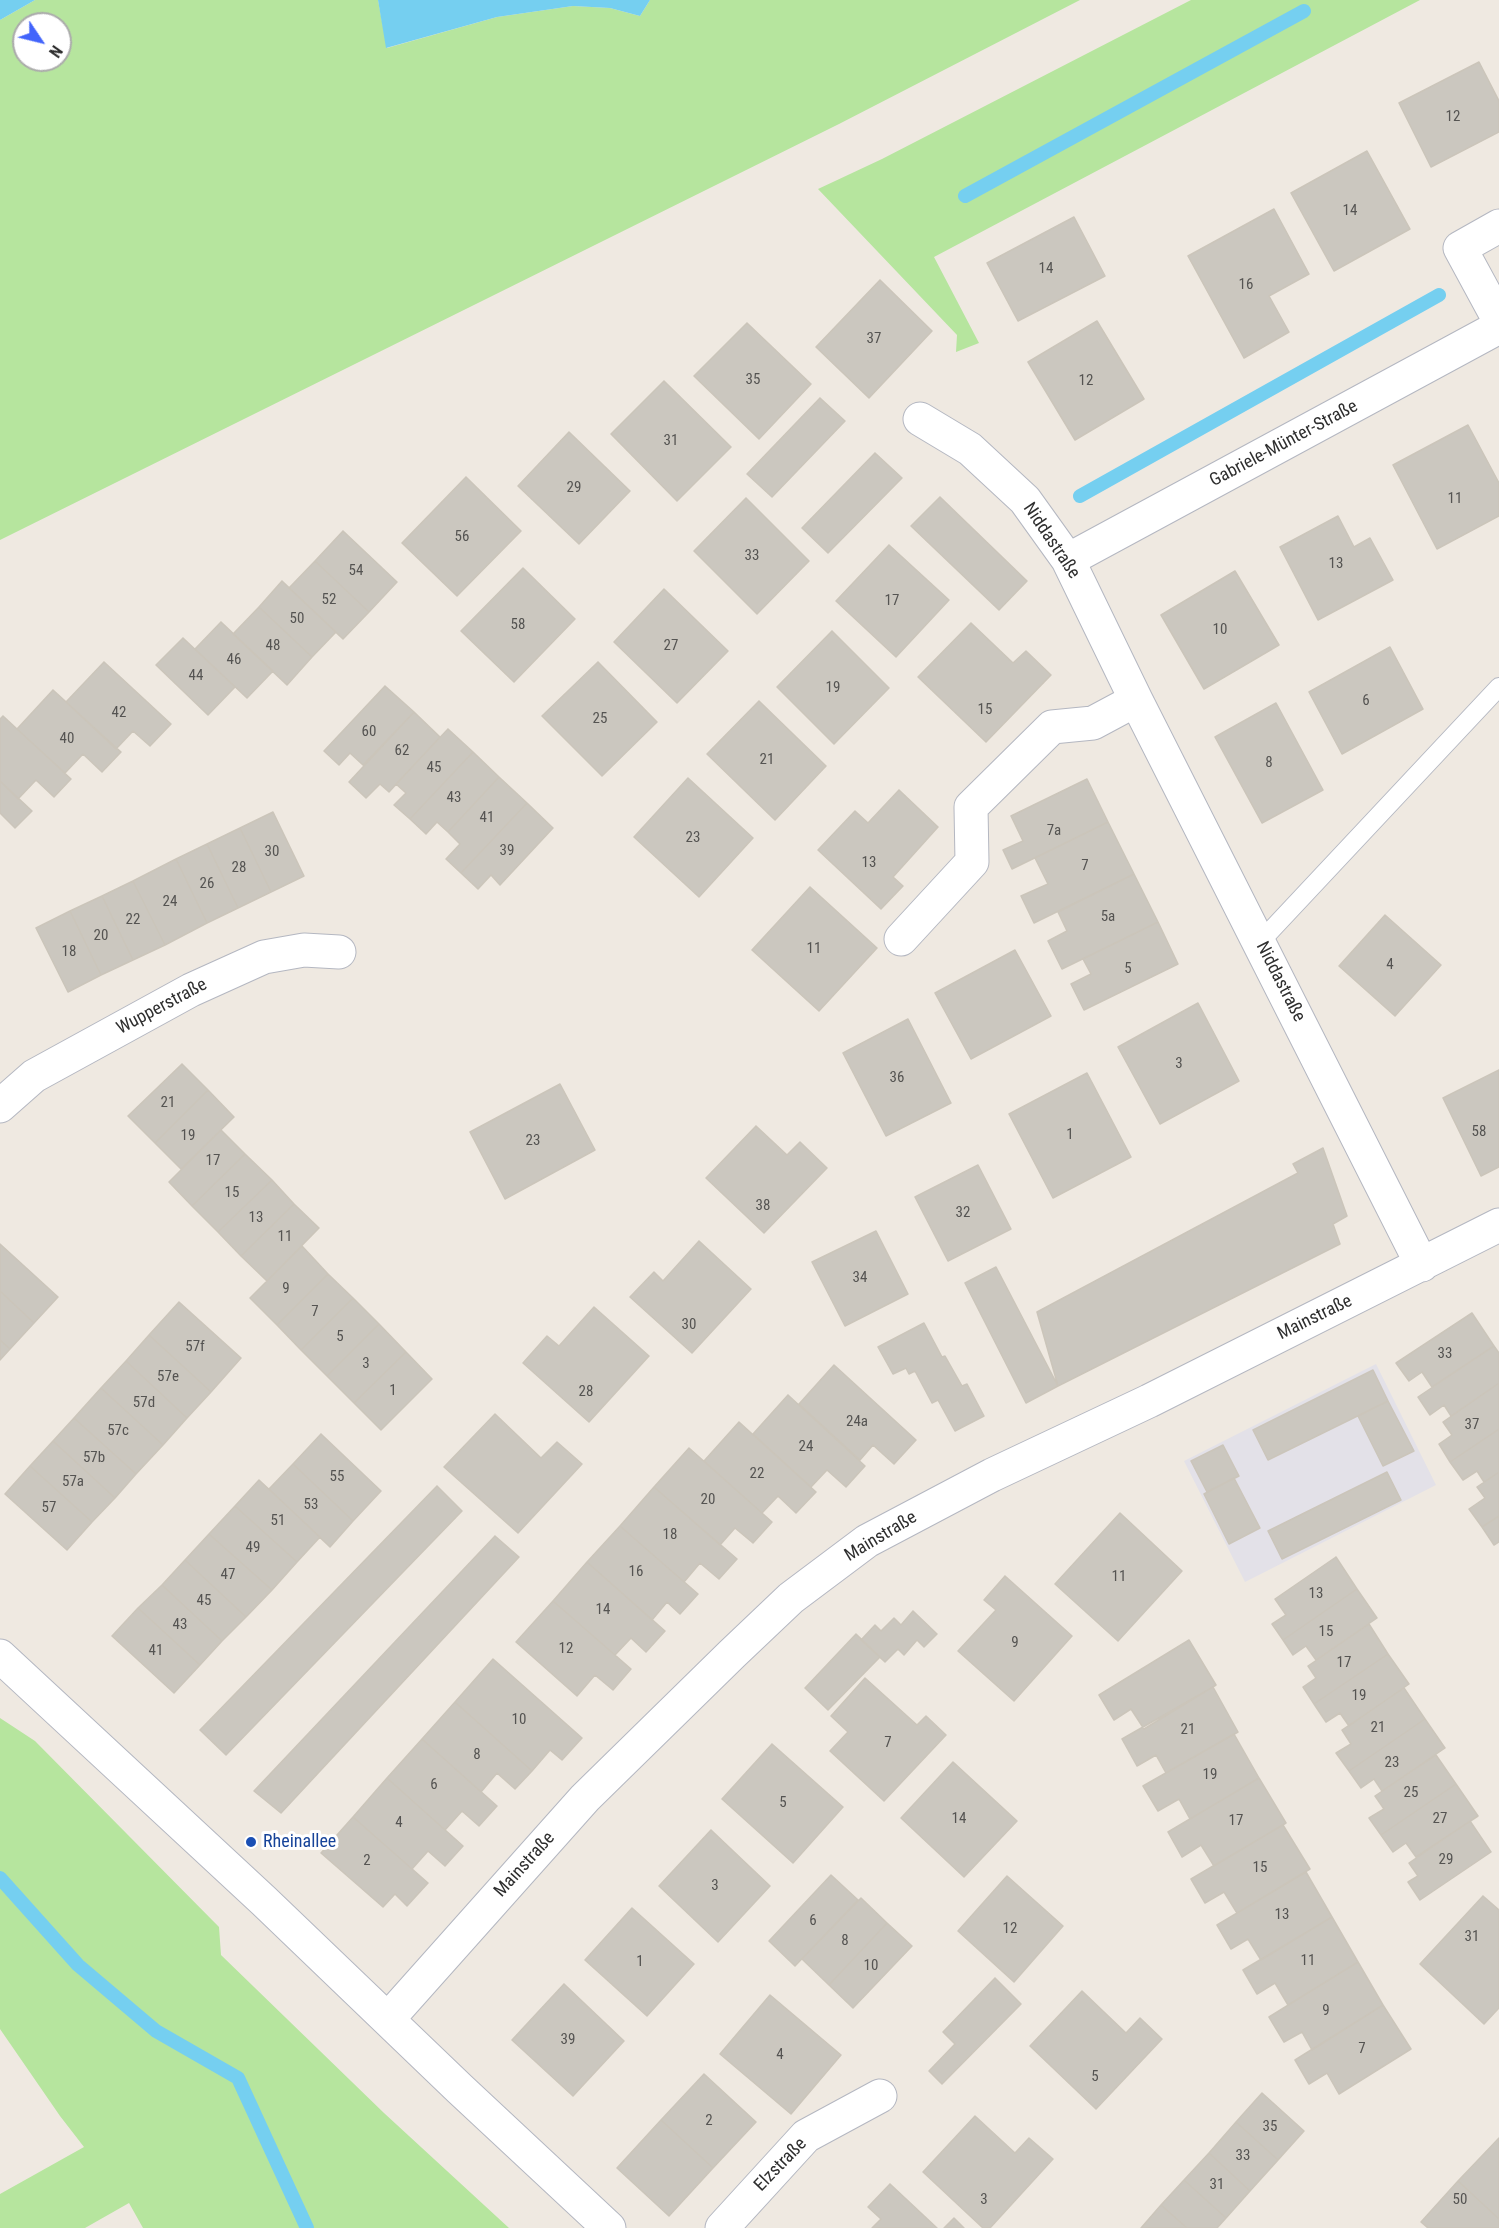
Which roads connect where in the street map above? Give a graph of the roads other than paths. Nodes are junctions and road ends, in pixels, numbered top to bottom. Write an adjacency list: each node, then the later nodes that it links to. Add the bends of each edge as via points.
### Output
1 (1499, 226): 2 (street, via 1460,248)
2 (1499, 320)
3 (1499, 327): 5 (street, Gabriele-Münter-Straße)
4 (920, 419): 5 (street, Niddastraße, via 970,449 1024,500)
5 (1068, 560): 7 (street, Niddastraße)
6 (1499, 687): 9 (lane)
7 (1136, 700): 8 (street, via 1093,723 1052,727 970,807 972,862); 9 (street, Niddastraße)
8 (901, 939)
9 (1260, 942): 13 (street, Niddastraße)
10 (339, 952): 11 (street, Wupperstraße, via 304,950 264,957 34,1076)
11 (0, 1106)
12 (1499, 1226): 13 (street, Mainstraße)
13 (1422, 1265): 15 (street, Mainstraße, via 992,1475 867,1541 791,1599 585,1798)
14 (0, 1656): 15 (street)
15 (388, 2019): 17 (street)
16 (880, 2096): 18 (street, Elzstraße, via 806,2136)
17 (609, 2228)
18 (722, 2228)

